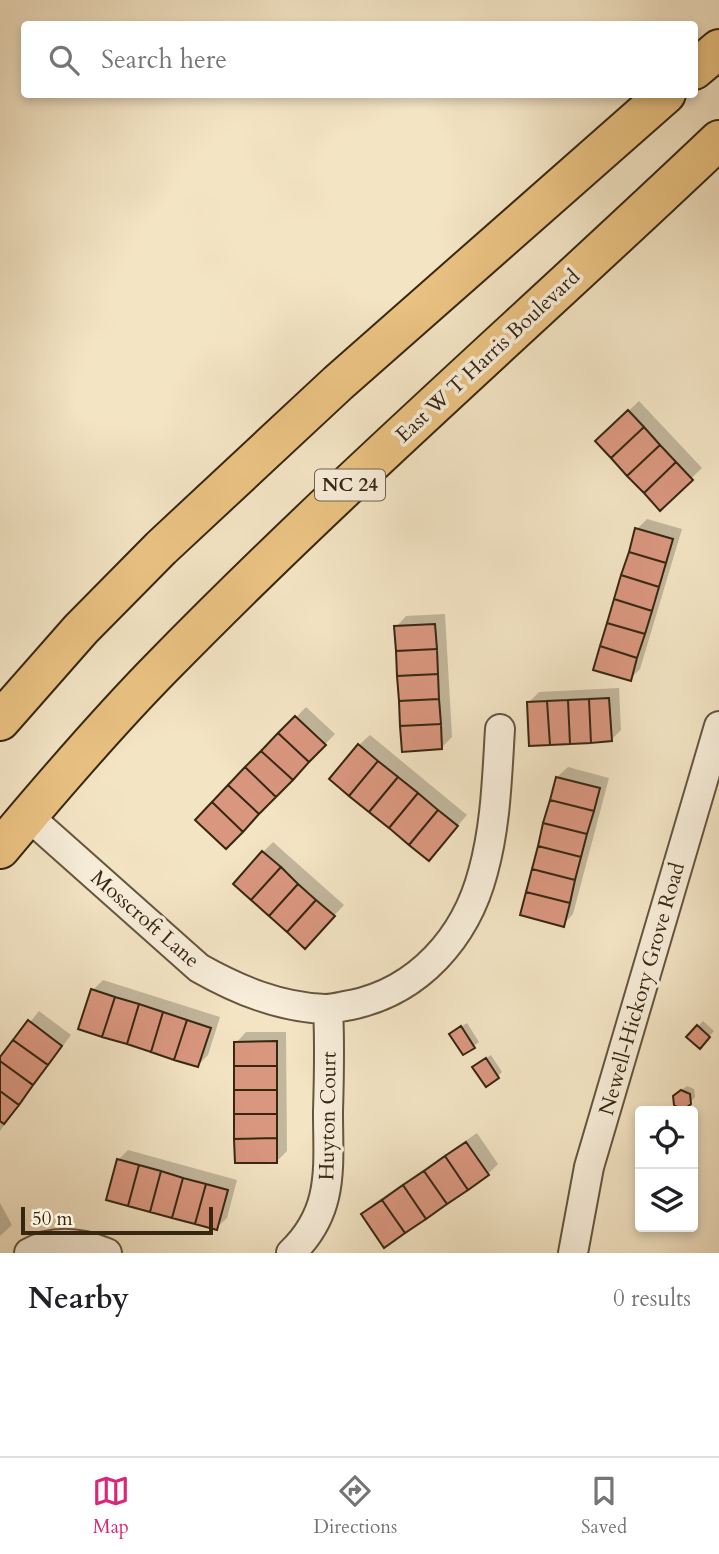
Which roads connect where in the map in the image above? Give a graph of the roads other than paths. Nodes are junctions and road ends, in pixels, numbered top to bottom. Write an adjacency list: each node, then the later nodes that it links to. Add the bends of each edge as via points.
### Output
1 (719, 48): 2 (main road)
2 (698, 67)
3 (661, 98): 5 (main road, via 338,383 160,548)
4 (719, 139): 8 (main road, East W T Harris Boulevard / NC 24, via 245,583 160,669)
5 (0, 720)
6 (719, 726): 14 (street, Newell-Hickory Grove Road, via 589,1167)
7 (500, 729): 10 (street, Mosscroft Lane, via 492,835 464,924 444,950 401,988 366,1002)
8 (28, 816): 9 (main road, East W T Harris Boulevard / NC 24); 10 (street, Mosscroft Lane, via 199,968 257,996)
9 (0, 849)
10 (328, 1009): 13 (street, Huyton Court, via 327,1191 310,1232)
11 (29, 1253): 12 (street, via 60,1243)
12 (107, 1253)
13 (291, 1253)
14 (573, 1253)

